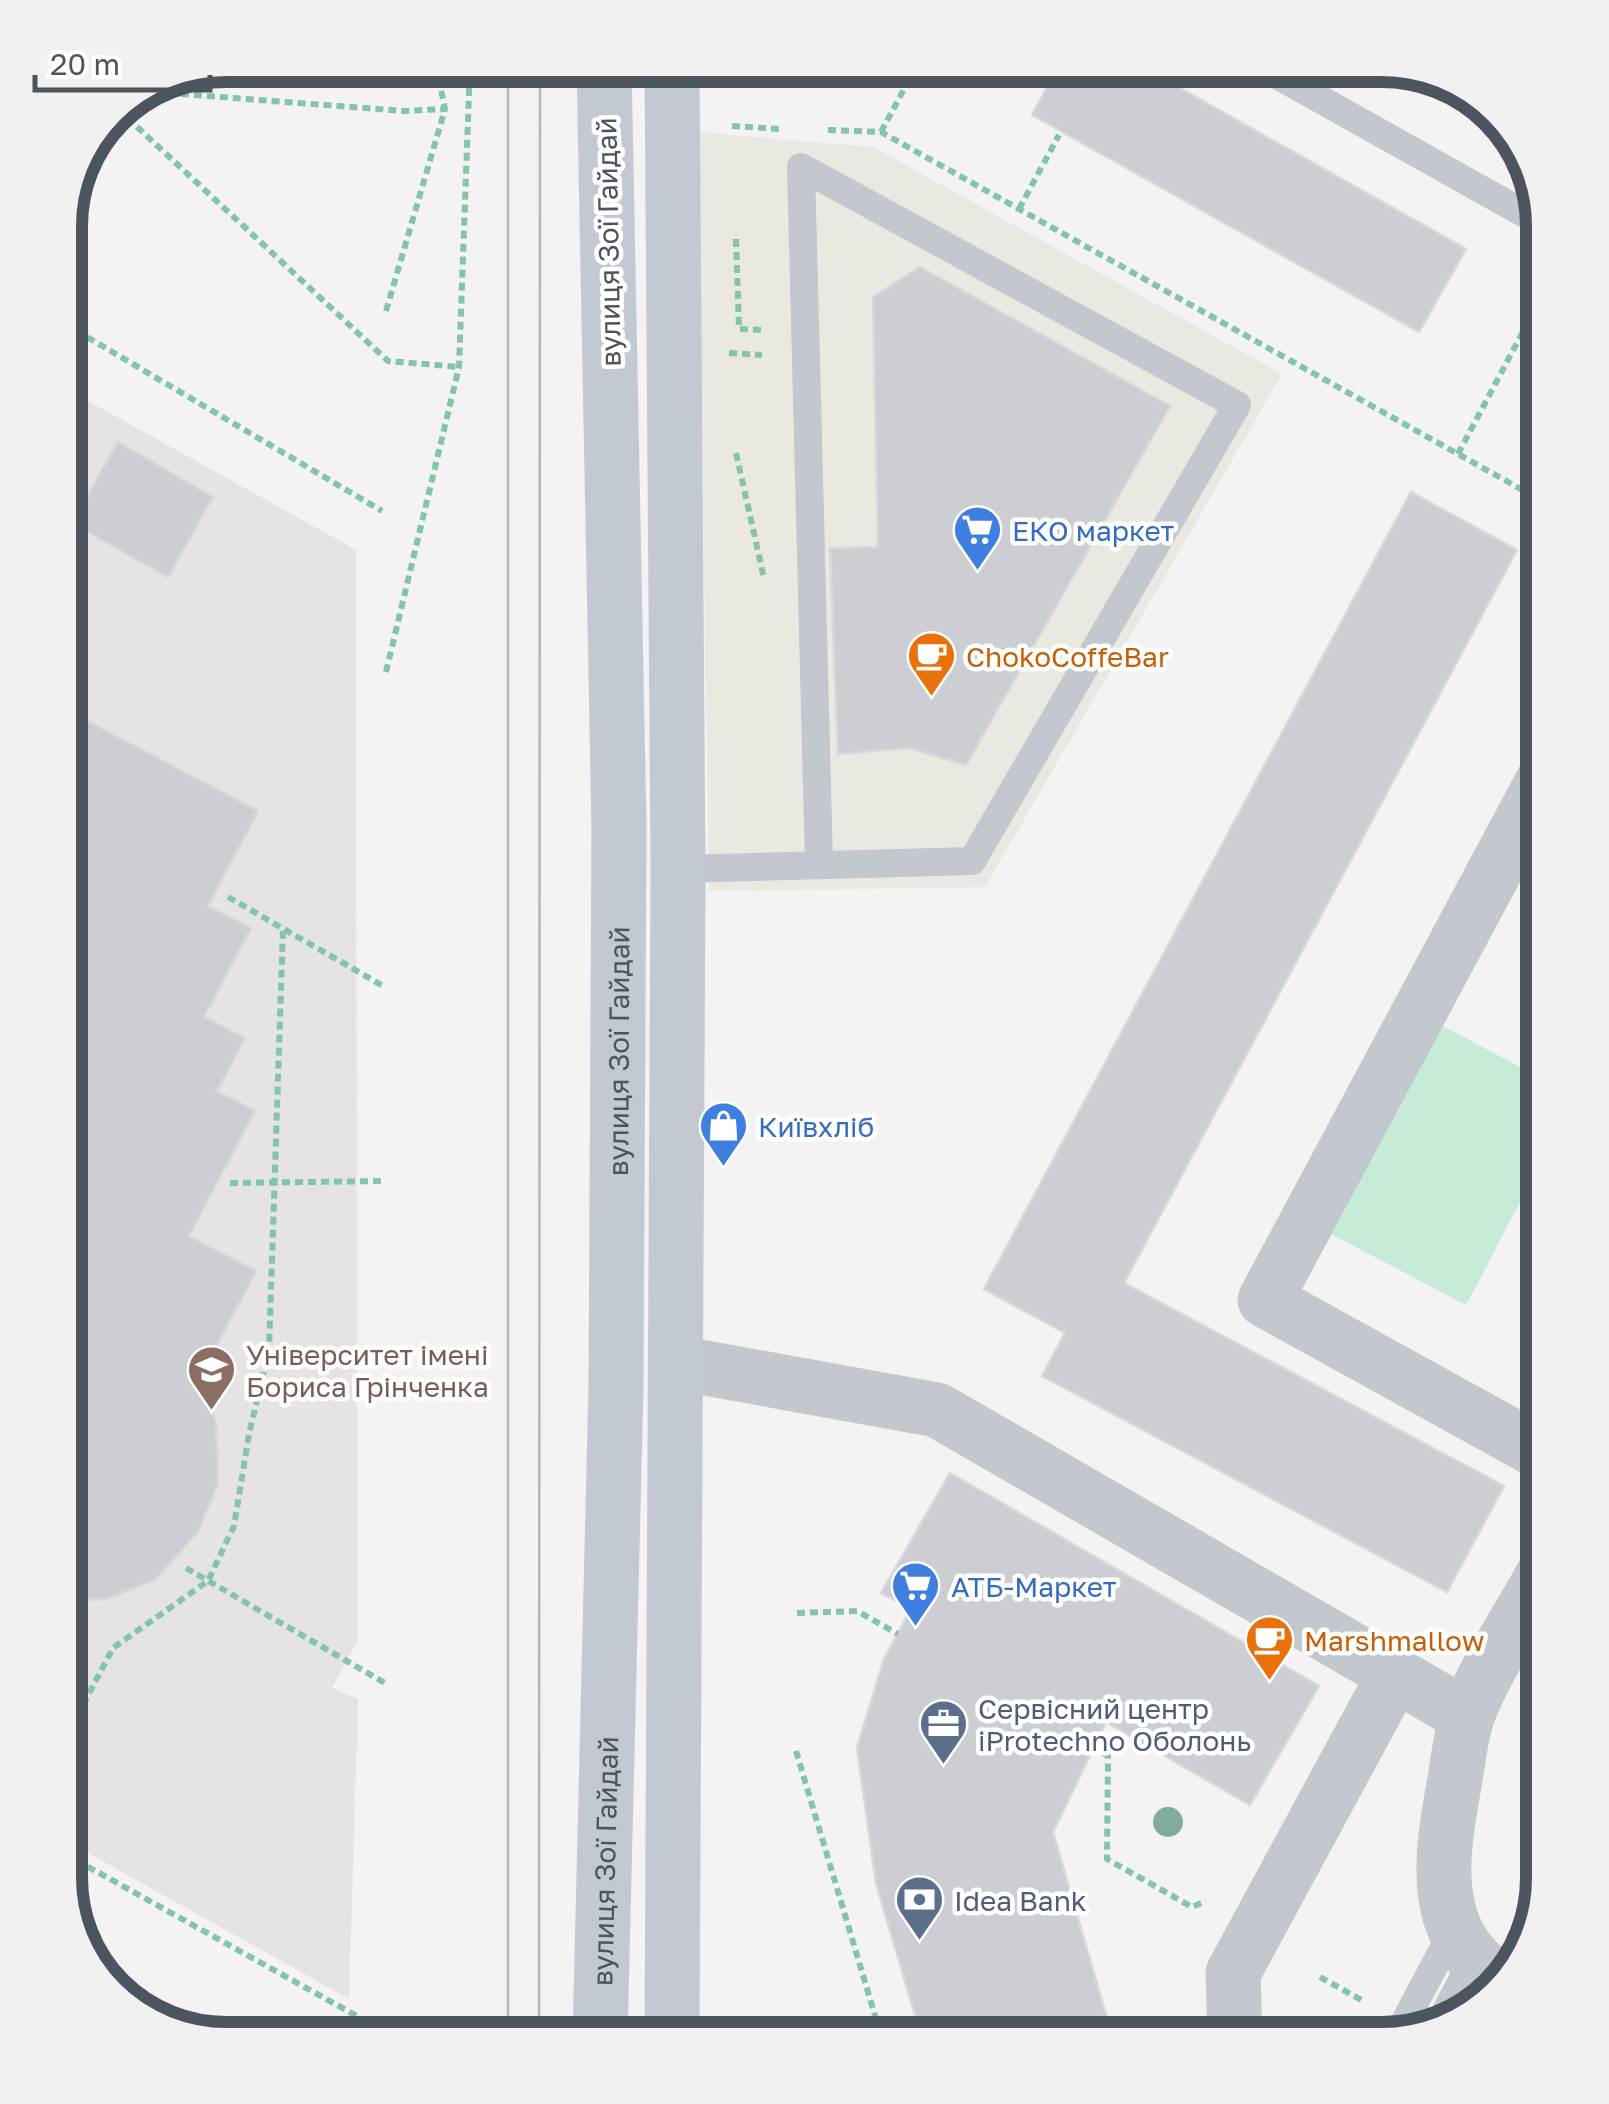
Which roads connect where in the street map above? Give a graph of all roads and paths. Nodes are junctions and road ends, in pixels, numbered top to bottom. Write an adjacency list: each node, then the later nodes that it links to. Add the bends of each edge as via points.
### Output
1 (440, 82): 8 (path)
2 (469, 82): 26 (path)
3 (585, 82): 61 (main road, вулиця Зої Гайдай, via 619,848 616,1386)
4 (672, 82): 33 (main road)
5 (908, 83): 14 (path)
6 (1291, 83): 18 (lane)
7 (172, 93): 8 (path)
8 (446, 109): 20 (path)
9 (732, 111): 11 (path)
10 (130, 121): 26 (path, via 388,361)
11 (732, 126): 12 (path); 16 (path)
12 (784, 129)
13 (823, 130): 14 (path)
14 (881, 132): 17 (path)
15 (1058, 135): 17 (path)
16 (732, 144)
17 (1019, 209): 27 (path)
18 (1525, 214)
19 (736, 236): 22 (path, via 739,329)
20 (386, 310)
21 (1526, 326): 27 (path)
22 (768, 330)
23 (83, 335): 29 (path)
24 (713, 352): 25 (path)
25 (766, 355)
26 (458, 366): 30 (path)
27 (1458, 454): 28 (path)
28 (1526, 492)
29 (382, 511)
30 (386, 672)
31 (1526, 813): 41 (street, via 1266,1300)
32 (819, 864): 32 (lane, via 972,861 1237,405 800,167); 33 (lane)
33 (678, 869): 40 (main road)
34 (228, 896): 35 (path)
35 (283, 928): 36 (path); 38 (path)
36 (385, 987)
37 (386, 1181): 38 (path)
38 (274, 1182): 39 (path); 43 (path, via 269,1350 234,1526)
39 (230, 1183)
40 (678, 1363): 47 (street, via 936,1410); 62 (main road)
41 (1526, 1444)
42 (186, 1568): 43 (path)
43 (208, 1580): 48 (path); 49 (path, via 113,1648)
44 (1526, 1607): 50 (street)
45 (797, 1613): 46 (path, via 857,1610)
46 (898, 1634)
47 (1395, 1674): 50 (street); 64 (street, via 1233,1974)
48 (386, 1683)
49 (83, 1705)
50 (1467, 1716): 57 (street, via 1441,1891)
51 (1092, 1747): 56 (path, via 1108,1756 1107,1859 1192,1907)
52 (796, 1751): 63 (path)
53 (1526, 1760): 54 (path)
54 (1526, 1803)
55 (83, 1864): 60 (path)
56 (1208, 1900)
57 (1477, 1955): 58 (lane); 59 (lane)
58 (1450, 2004)
59 (1414, 2018)
60 (368, 2022)
61 (600, 2022)
62 (672, 2022)
63 (877, 2022)
64 (1234, 2022)

